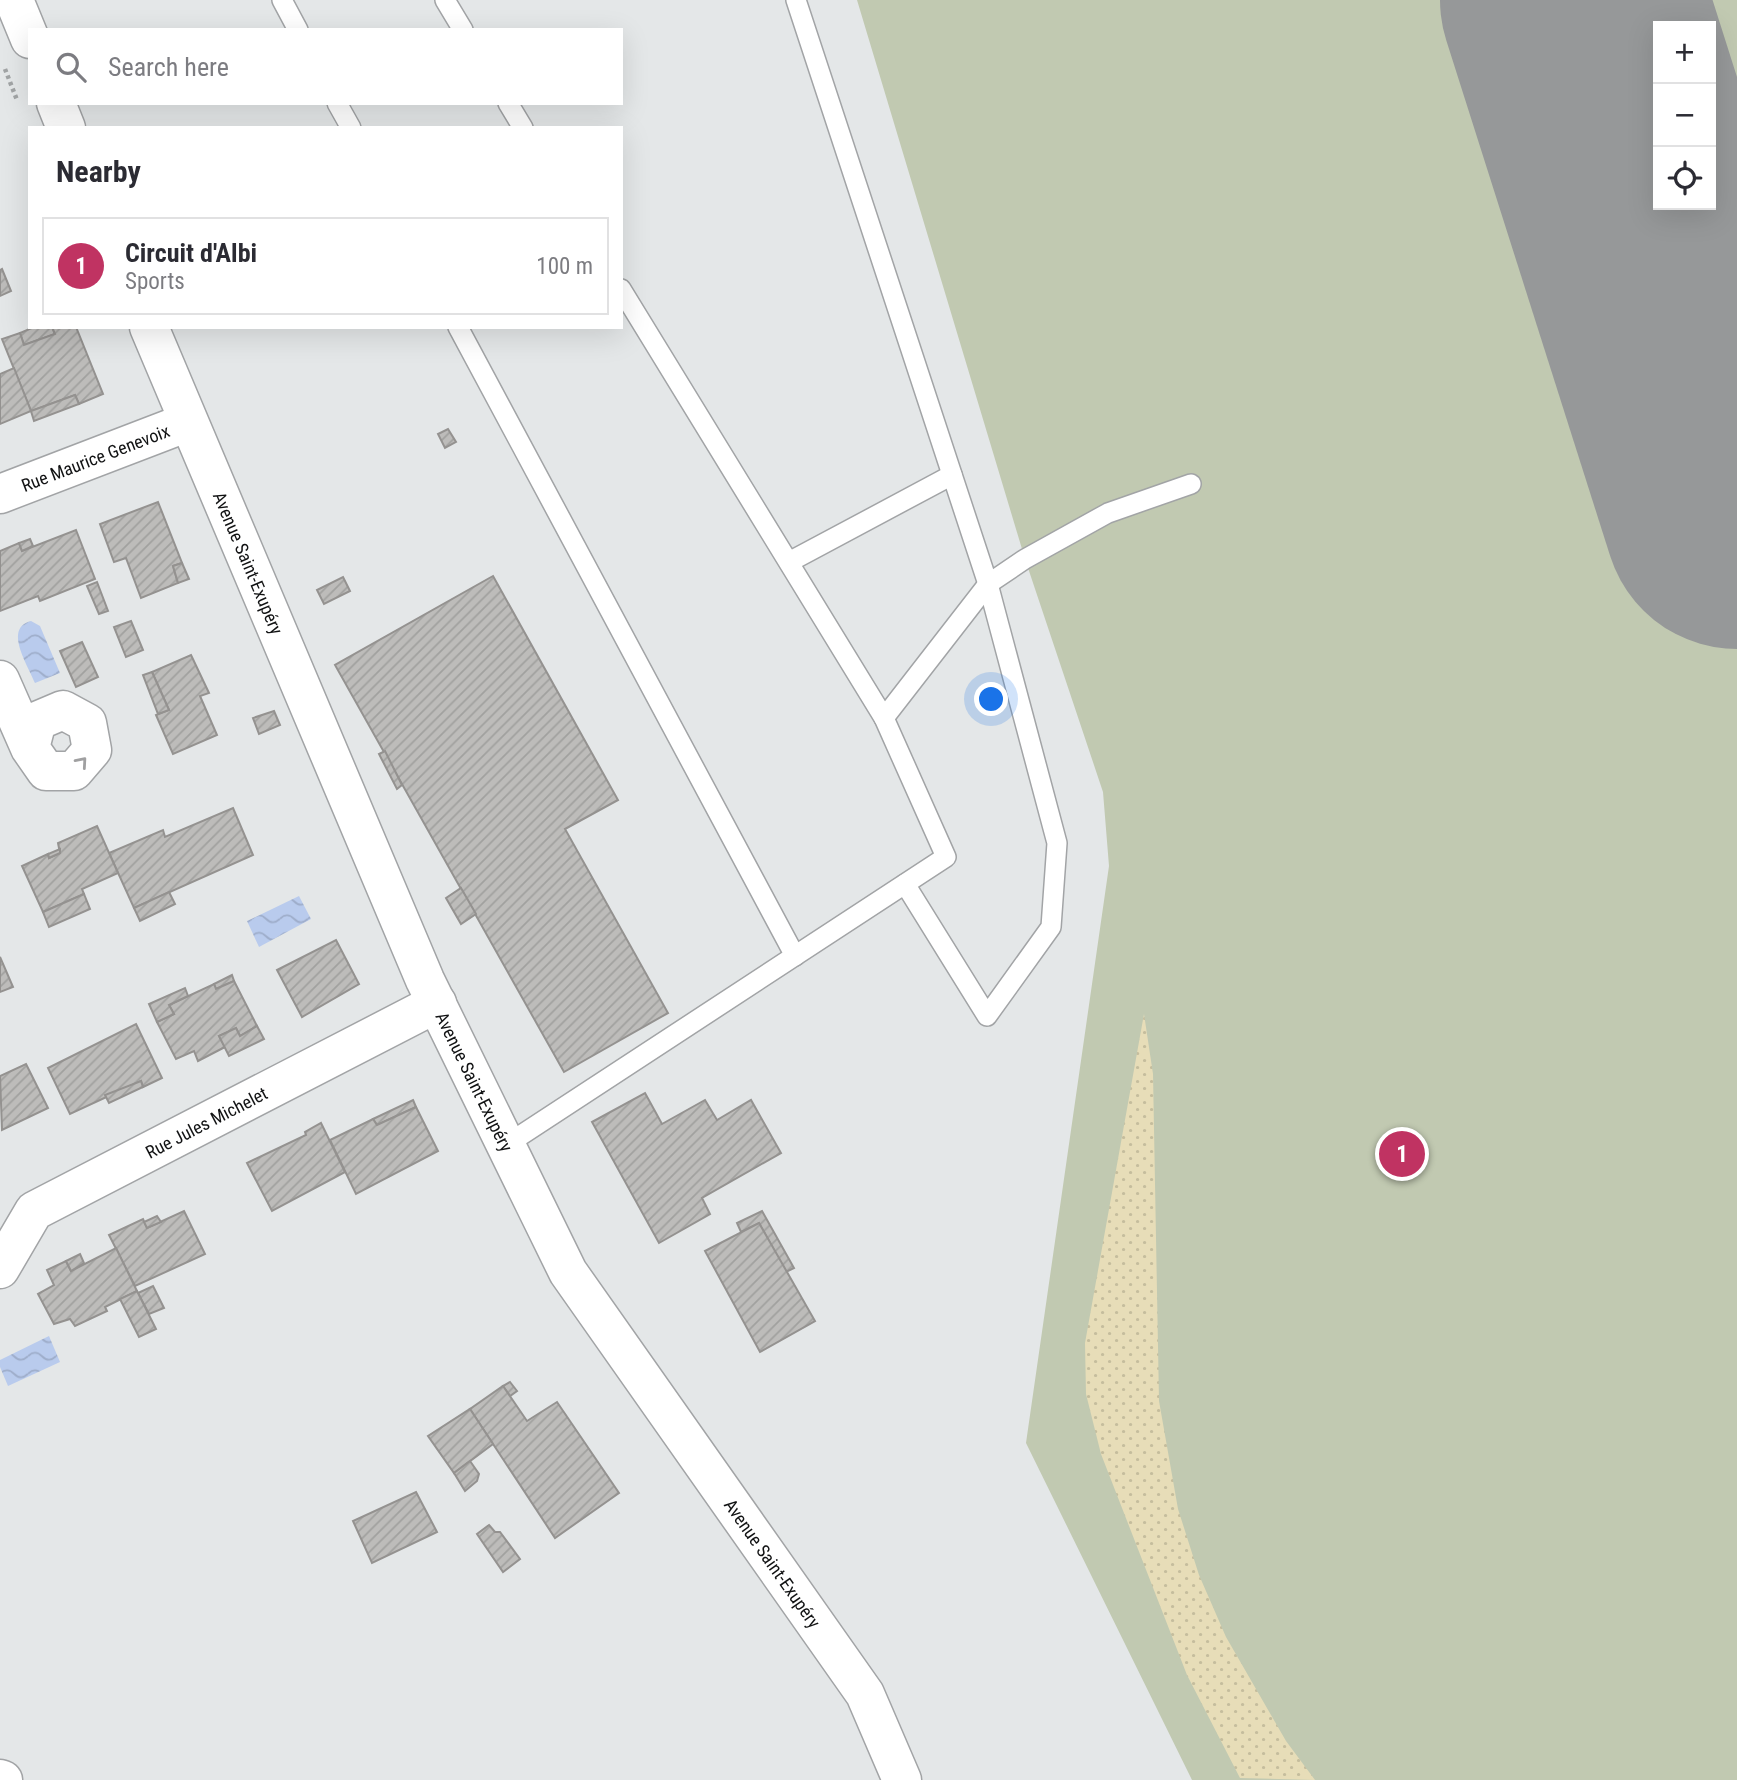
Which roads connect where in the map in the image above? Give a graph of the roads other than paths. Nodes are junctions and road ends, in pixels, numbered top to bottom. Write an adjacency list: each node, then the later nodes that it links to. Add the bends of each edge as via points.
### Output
1 (14, 0): 7 (street)
2 (282, 0): 5 (lane)
3 (444, 0): 6 (lane)
4 (796, 0): 18 (lane)
5 (297, 28)
6 (462, 28)
7 (28, 34)
8 (338, 105): 12 (lane)
9 (509, 105): 13 (lane)
10 (38, 106): 11 (street)
11 (63, 126)
12 (350, 126)
13 (522, 126)
14 (623, 292): 21 (lane)
15 (150, 329): 17 (street, Avenue Saint-Exupéry)
16 (458, 329): 27 (lane)
17 (188, 422): 20 (street, Rue Maurice Genevoix); 28 (street, Avenue Saint-Exupéry)
18 (952, 475): 21 (lane); 22 (lane)
19 (1191, 484): 22 (lane, via 1108,513)
20 (0, 494)
21 (789, 562): 24 (lane)
22 (988, 584): 24 (lane); 26 (lane, via 1057,843 1051,927 987,1016)
23 (0, 680): 25 (street)
24 (884, 719): 26 (lane, via 946,857)
25 (30, 748)
26 (905, 884): 27 (lane)
27 (795, 956): 29 (lane)
28 (437, 1003): 29 (street, Avenue Saint-Exupéry); 30 (street, Rue Jules Michelet, via 34,1211)
29 (506, 1146): 31 (street, Avenue Saint-Exupéry, via 568,1272 865,1694)
30 (0, 1269)
31 (902, 1780)

